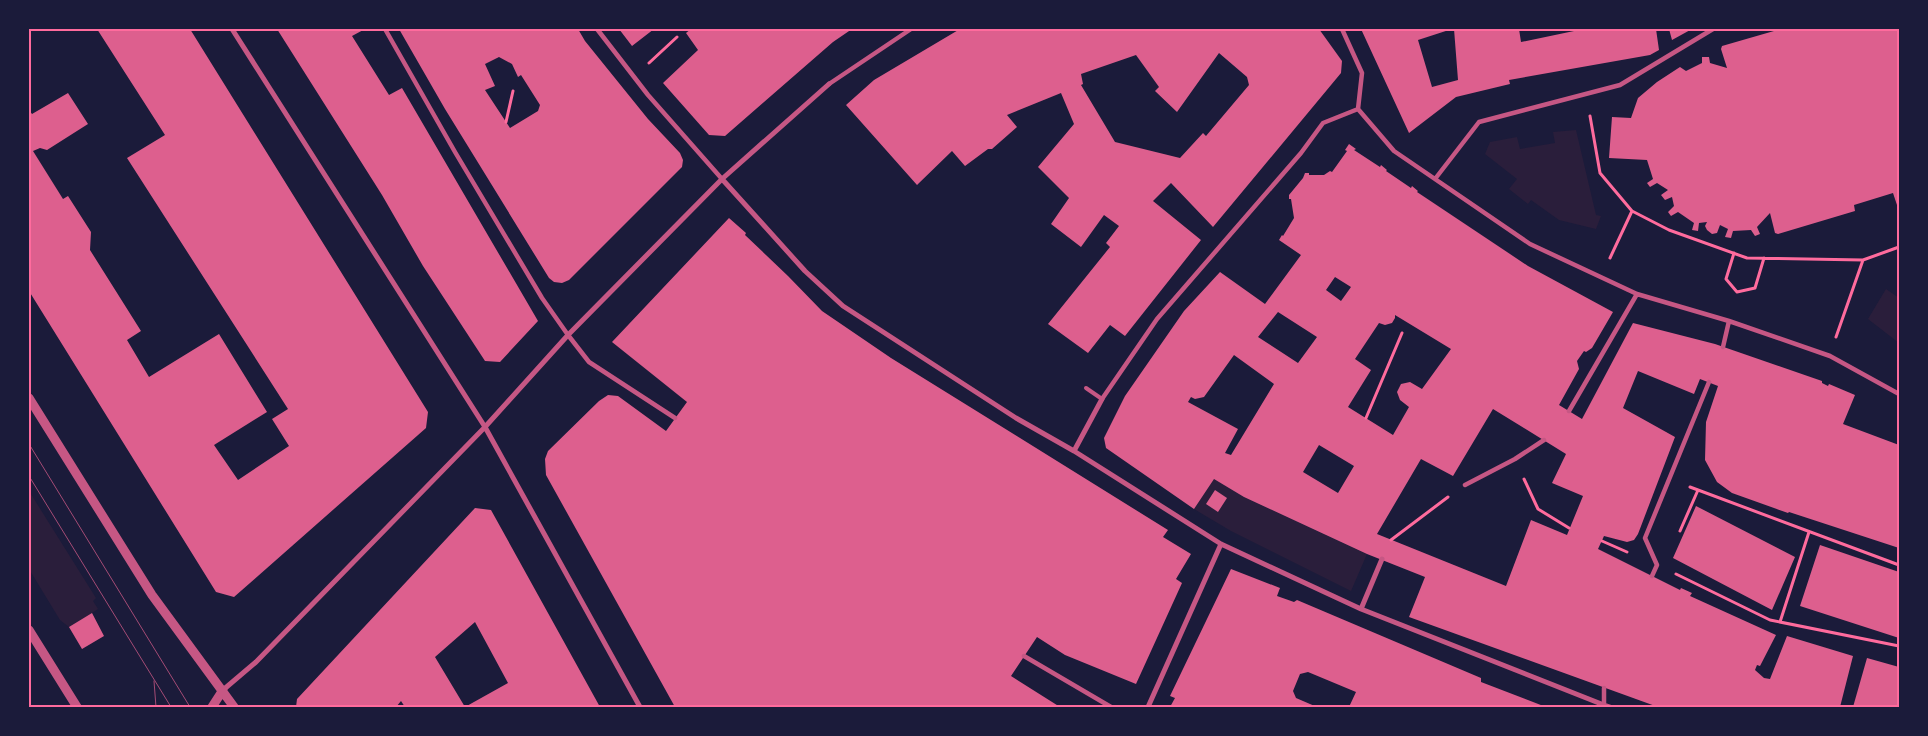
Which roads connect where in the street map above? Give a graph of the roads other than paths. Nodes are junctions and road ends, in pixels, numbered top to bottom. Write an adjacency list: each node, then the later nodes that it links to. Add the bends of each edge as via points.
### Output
1 (232, 29): 22 (street)
2 (385, 29): 13 (street, via 537,290)
3 (598, 29): 9 (street, via 633,76)
4 (911, 29): 7 (street)
5 (1342, 29): 8 (street, via 1362,73)
6 (1713, 29): 10 (street, via 1620,85 1479,122)
7 (829, 84): 9 (street)
8 (1358, 110): 10 (street, via 1394,151); 19 (street, via 1323,123 1301,153 1157,319)
9 (722, 179): 13 (street); 24 (street, via 805,271 842,306 1016,418)
10 (1435, 179): 11 (street, via 1530,244)
11 (1637, 294): 12 (street); 20 (street)
12 (1729, 321): 14 (street); 17 (street, via 1830,356)
13 (568, 335): 21 (street, via 589,362); 22 (street)
14 (1723, 347)
15 (1709, 382): 28 (street, via 1646,538 1657,565)
16 (1086, 388): 19 (lane)
17 (1899, 394)
18 (29, 398): 33 (street, via 152,595)
19 (1102, 399): 24 (street)
20 (1570, 411)
21 (675, 418)
22 (485, 427): 33 (street, via 256,662); 38 (street)
23 (1544, 440): 25 (street)
24 (1074, 451): 26 (street)
25 (1465, 485)
26 (1221, 544): 29 (street); 40 (street)
27 (1382, 559): 29 (street)
28 (1652, 576)
29 (1361, 609): 34 (street)
30 (29, 630): 35 (street)
31 (1024, 656): 39 (street)
32 (1604, 688): 34 (street)
33 (223, 690): 36 (street); 37 (street)
34 (1604, 706): 41 (street)
35 (77, 707)
36 (212, 707)
37 (234, 707)
38 (640, 707)
39 (1111, 707)
40 (1148, 707)
41 (1610, 707)

